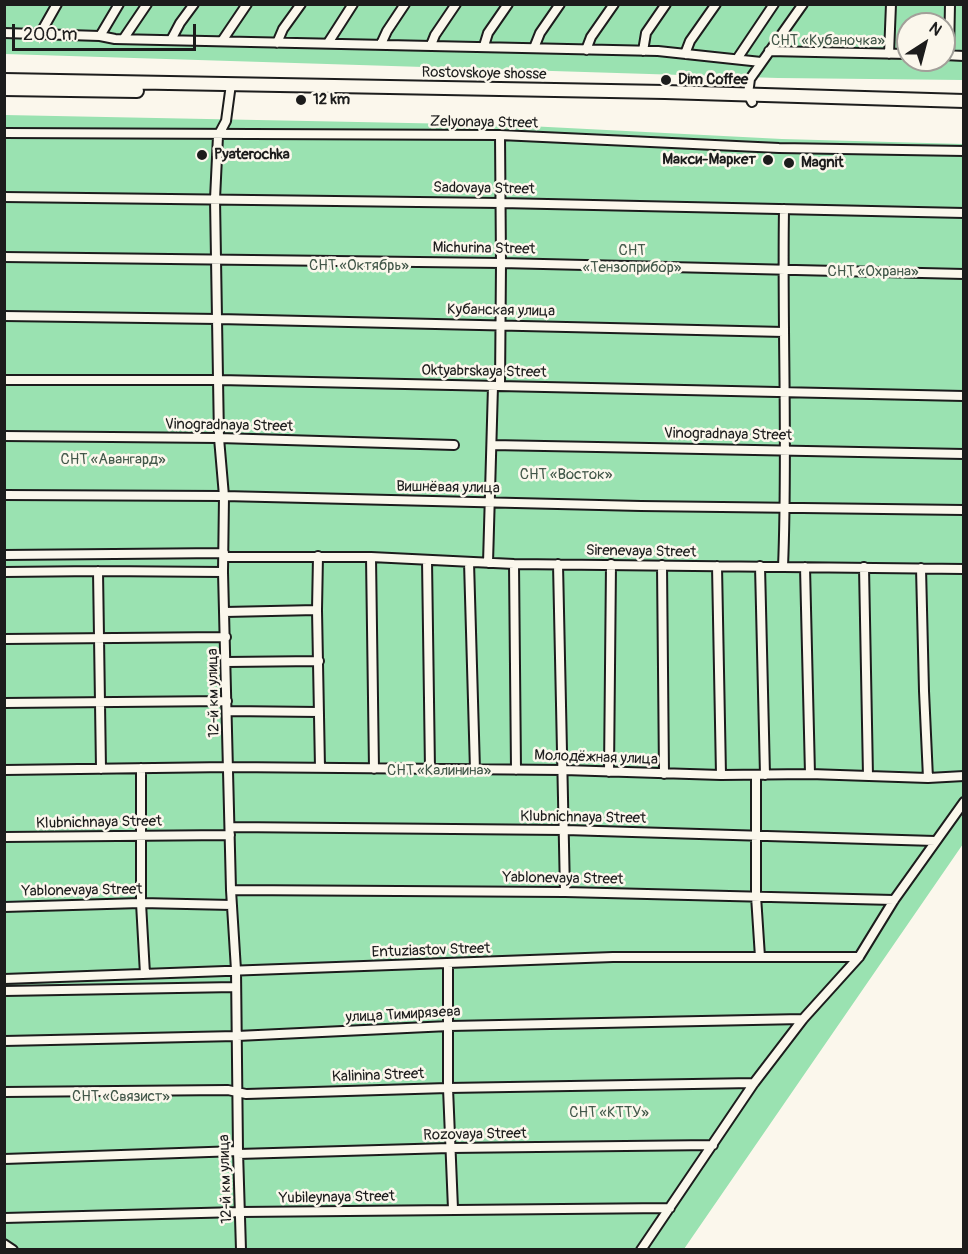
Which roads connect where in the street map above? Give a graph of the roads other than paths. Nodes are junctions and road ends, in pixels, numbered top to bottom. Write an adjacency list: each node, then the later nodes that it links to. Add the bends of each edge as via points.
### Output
1 (57, 4): 19 (street)
2 (119, 4): 20 (street)
3 (147, 4): 21 (street)
4 (194, 4): 22 (street)
5 (247, 4): 23 (street)
6 (301, 4): 24 (street)
7 (353, 4): 25 (street)
8 (405, 4): 26 (street)
9 (456, 4): 27 (street)
10 (508, 4): 28 (street)
11 (560, 4): 29 (street)
12 (614, 4): 30 (street)
13 (666, 4): 31 (street, via 646,33)
14 (716, 4): 33 (street)
15 (774, 4): 36 (street)
16 (803, 4): 32 (street)
17 (890, 5): 34 (street)
18 (4, 33): 19 (street)
19 (40, 34): 20 (street)
20 (100, 36): 21 (street)
21 (124, 38): 22 (street)
22 (171, 40): 23 (street)
23 (222, 41): 24 (street)
24 (278, 43): 25 (street)
25 (328, 43): 26 (street)
26 (381, 44): 27 (street)
27 (432, 45): 28 (street)
28 (484, 46): 29 (street)
29 (534, 48): 30 (street)
30 (586, 50): 31 (street)
31 (644, 51): 33 (street)
32 (769, 51): 34 (street); 37 (street)
33 (685, 54): 36 (street)
34 (889, 54): 35 (street)
35 (896, 54)
36 (737, 59): 37 (street)
37 (761, 62): 41 (street, via 750,79)
38 (4, 80): 39 (highway, Rostovskoye shosse)
39 (231, 88): 40 (highway, Rostovskoye shosse); 41 (highway, Rostovskoye shosse); 45 (street, 12-й км улица, via 226,121)
40 (4, 89)
41 (750, 98): 42 (highway, Rostovskoye shosse); 43 (highway, Rostovskoye shosse)
42 (963, 101)
43 (963, 108)
44 (4, 133): 45 (street, Zelyonaya Street)
45 (218, 135): 46 (street, Zelyonaya Street); 49 (street, 12-й км улица)
46 (500, 135): 47 (street, Zelyonaya Street, via 779,148); 50 (street)
47 (963, 151)
48 (4, 196): 49 (street, Sadovaya Street)
49 (215, 199): 50 (street, Sadovaya Street); 54 (street, 12-й км улица)
50 (501, 202): 51 (street, Sadovaya Street); 55 (street)
51 (784, 210): 52 (street, Sadovaya Street); 56 (street)
52 (963, 213)
53 (4, 257): 54 (street, Michurina Street)
54 (216, 258): 55 (street, Michurina Street); 59 (street, 12-й км улица)
55 (501, 263): 56 (street, Michurina Street); 60 (street)
56 (783, 271): 57 (street, Michurina Street); 61 (street)
57 (963, 274)
58 (4, 316): 59 (street, Кубанская улица)
59 (218, 319): 60 (street, Кубанская улица); 63 (street, 12-й км улица)
60 (500, 325): 61 (street, Кубанская улица); 64 (street)
61 (784, 332): 65 (street)
62 (4, 380): 63 (street, Oktyabrskaya Street)
63 (219, 380): 64 (street, Oktyabrskaya Street); 68 (street, 12-й км улица)
64 (496, 386): 65 (street, Oktyabrskaya Street); 70 (street)
65 (785, 392): 66 (street, Oktyabrskaya Street); 71 (street)
66 (963, 396)
67 (4, 436): 68 (street, Vinogradnaya Street)
68 (219, 438): 69 (street, Vinogradnaya Street); 74 (street, 12-й км улица)
69 (454, 444)
70 (492, 445): 71 (street, Vinogradnaya Street); 75 (street)
71 (786, 449): 72 (street, Vinogradnaya Street); 76 (street)
72 (963, 454)
73 (4, 495): 74 (street, Вишнёвая улица)
74 (224, 496): 75 (street, Вишнёвая улица); 79 (street, 12-й км улица)
75 (491, 503): 76 (street, Вишнёвая улица); 84 (street)
76 (785, 508): 77 (street, Вишнёвая улица); 91 (street)
77 (963, 510)
78 (4, 555): 79 (street)
79 (224, 555): 80 (street, Sirenevaya Street); 98 (street, 12-й км улица)
80 (318, 556): 81 (street, Sirenevaya Street); 99 (street)
81 (371, 557): 82 (street, Sirenevaya Street); 115 (street)
82 (427, 560): 83 (street, Sirenevaya Street); 117 (street)
83 (469, 562): 84 (street, Sirenevaya Street); 118 (street)
84 (488, 563): 85 (street, Sirenevaya Street)
85 (514, 564): 86 (street, Sirenevaya Street); 119 (street)
86 (558, 564): 87 (street, Sirenevaya Street); 120 (street)
87 (610, 564): 88 (street, Sirenevaya Street); 121 (street)
88 (662, 565): 89 (street, Sirenevaya Street); 122 (street)
89 (717, 566): 90 (street, Sirenevaya Street); 124 (street)
90 (760, 567): 91 (street, Sirenevaya Street); 126 (street)
91 (783, 567): 92 (street, Sirenevaya Street)
92 (805, 567): 93 (street, Sirenevaya Street); 123 (street)
93 (864, 567): 94 (street, Sirenevaya Street); 127 (street)
94 (921, 568): 95 (street, Sirenevaya Street); 129 (street)
95 (963, 569)
96 (98, 571): 97 (street); 98 (street); 102 (street)
97 (4, 572)
98 (223, 572): 100 (street, 12-й км улица)
99 (317, 610): 100 (street); 104 (street)
100 (225, 612): 101 (street, 12-й км улица)
101 (226, 637): 102 (street); 105 (street, 12-й км улица)
102 (100, 638): 103 (street); 107 (street)
103 (4, 639)
104 (319, 661): 105 (street); 110 (street)
105 (226, 662): 106 (street, 12-й км улица)
106 (227, 701): 107 (street); 109 (street, 12-й км улица)
107 (99, 702): 108 (street); 114 (street)
108 (4, 704)
109 (227, 711): 110 (street); 111 (street, 12-й км улица)
110 (319, 712): 113 (street)
111 (229, 766): 112 (street, Молодёжная улица); 113 (street, Молодёжная улица); 132 (street, 12-й км улица)
112 (141, 768): 114 (street, Молодёжная улица); 134 (street)
113 (320, 768): 115 (street, Молодёжная улица)
114 (101, 769): 116 (street, Молодёжная улица)
115 (374, 769): 117 (street, Молодёжная улица)
116 (4, 770)
117 (430, 770): 118 (street, Молодёжная улица)
118 (475, 770): 119 (street, Молодёжная улица)
119 (516, 770): 120 (street, Молодёжная улица)
120 (564, 770): 121 (street, Молодёжная улица); 131 (street)
121 (609, 772): 122 (street, Молодёжная улица)
122 (664, 774): 124 (street, Молодёжная улица)
123 (810, 774): 126 (street, Молодёжная улица); 127 (street, Молодёжная улица)
124 (721, 775): 125 (street, Молодёжная улица)
125 (756, 775): 126 (street, Молодёжная улица); 133 (street)
126 (765, 775)
127 (868, 776): 129 (street, Молодёжная улица)
128 (963, 777): 129 (street, Молодёжная улица)
129 (928, 778)
130 (963, 802): 136 (street)
131 (565, 830): 132 (street, Klubnichnaya Street); 133 (street, Klubnichnaya Street); 138 (street)
132 (230, 831): 134 (street, Klubnichnaya Street); 137 (street, 12-й км улица)
133 (756, 835): 136 (street, Klubnichnaya Street); 139 (street)
134 (142, 836): 135 (street, Klubnichnaya Street); 141 (street)
135 (4, 837)
136 (934, 841): 140 (street)
137 (231, 890): 138 (street, Yablonevaya Street); 142 (street, 12-й км улица)
138 (565, 891): 139 (street, Yablonevaya Street)
139 (756, 896): 140 (street, Yablonevaya Street); 144 (street)
140 (894, 900): 145 (street)
141 (141, 903): 142 (street, Yablonevaya Street); 143 (street, Yablonevaya Street); 148 (street)
142 (232, 905): 147 (street, 12-й км улица)
143 (4, 907)
144 (760, 957): 145 (street, Entuziastov Street); 146 (street, Entuziastov Street, via 612,957)
145 (859, 957): 152 (street)
146 (448, 964): 147 (street, Entuziastov Street); 153 (street)
147 (236, 970): 148 (street, Entuziastov Street); 150 (street, 12-й км улица)
148 (145, 974): 149 (street, Entuziastov Street)
149 (4, 979)
150 (236, 987): 151 (street); 154 (street, 12-й км улица)
151 (4, 991)
152 (803, 1019): 153 (street, улица Тимирязева); 156 (street)
153 (449, 1026): 154 (street, улица Тимирязева); 157 (street)
154 (237, 1036): 155 (street, улица Тимирязева); 159 (street, 12-й км улица)
155 (4, 1041)
156 (754, 1083): 157 (street, Kalinina Street); 160 (street)
157 (448, 1088): 159 (street, Kalinina Street); 161 (street)
158 (4, 1092): 159 (street, Kalinina Street)
159 (237, 1092): 162 (street, 12-й км улица)
160 (713, 1145): 161 (street, Rozovaya Street); 164 (street)
161 (452, 1148): 162 (street, Rozovaya Street); 165 (street)
162 (238, 1152): 163 (street, Rozovaya Street); 166 (street, 12-й км улица)
163 (4, 1159)
164 (670, 1208): 165 (street, Yubileynaya Street); 171 (street)
165 (453, 1209): 166 (street, Yubileynaya Street)
166 (240, 1212): 167 (street, Yubileynaya Street); 170 (street, 12-й км улица)
167 (4, 1218)
168 (4, 1244): 169 (street)
169 (13, 1250)
170 (242, 1250)
171 (641, 1250)

